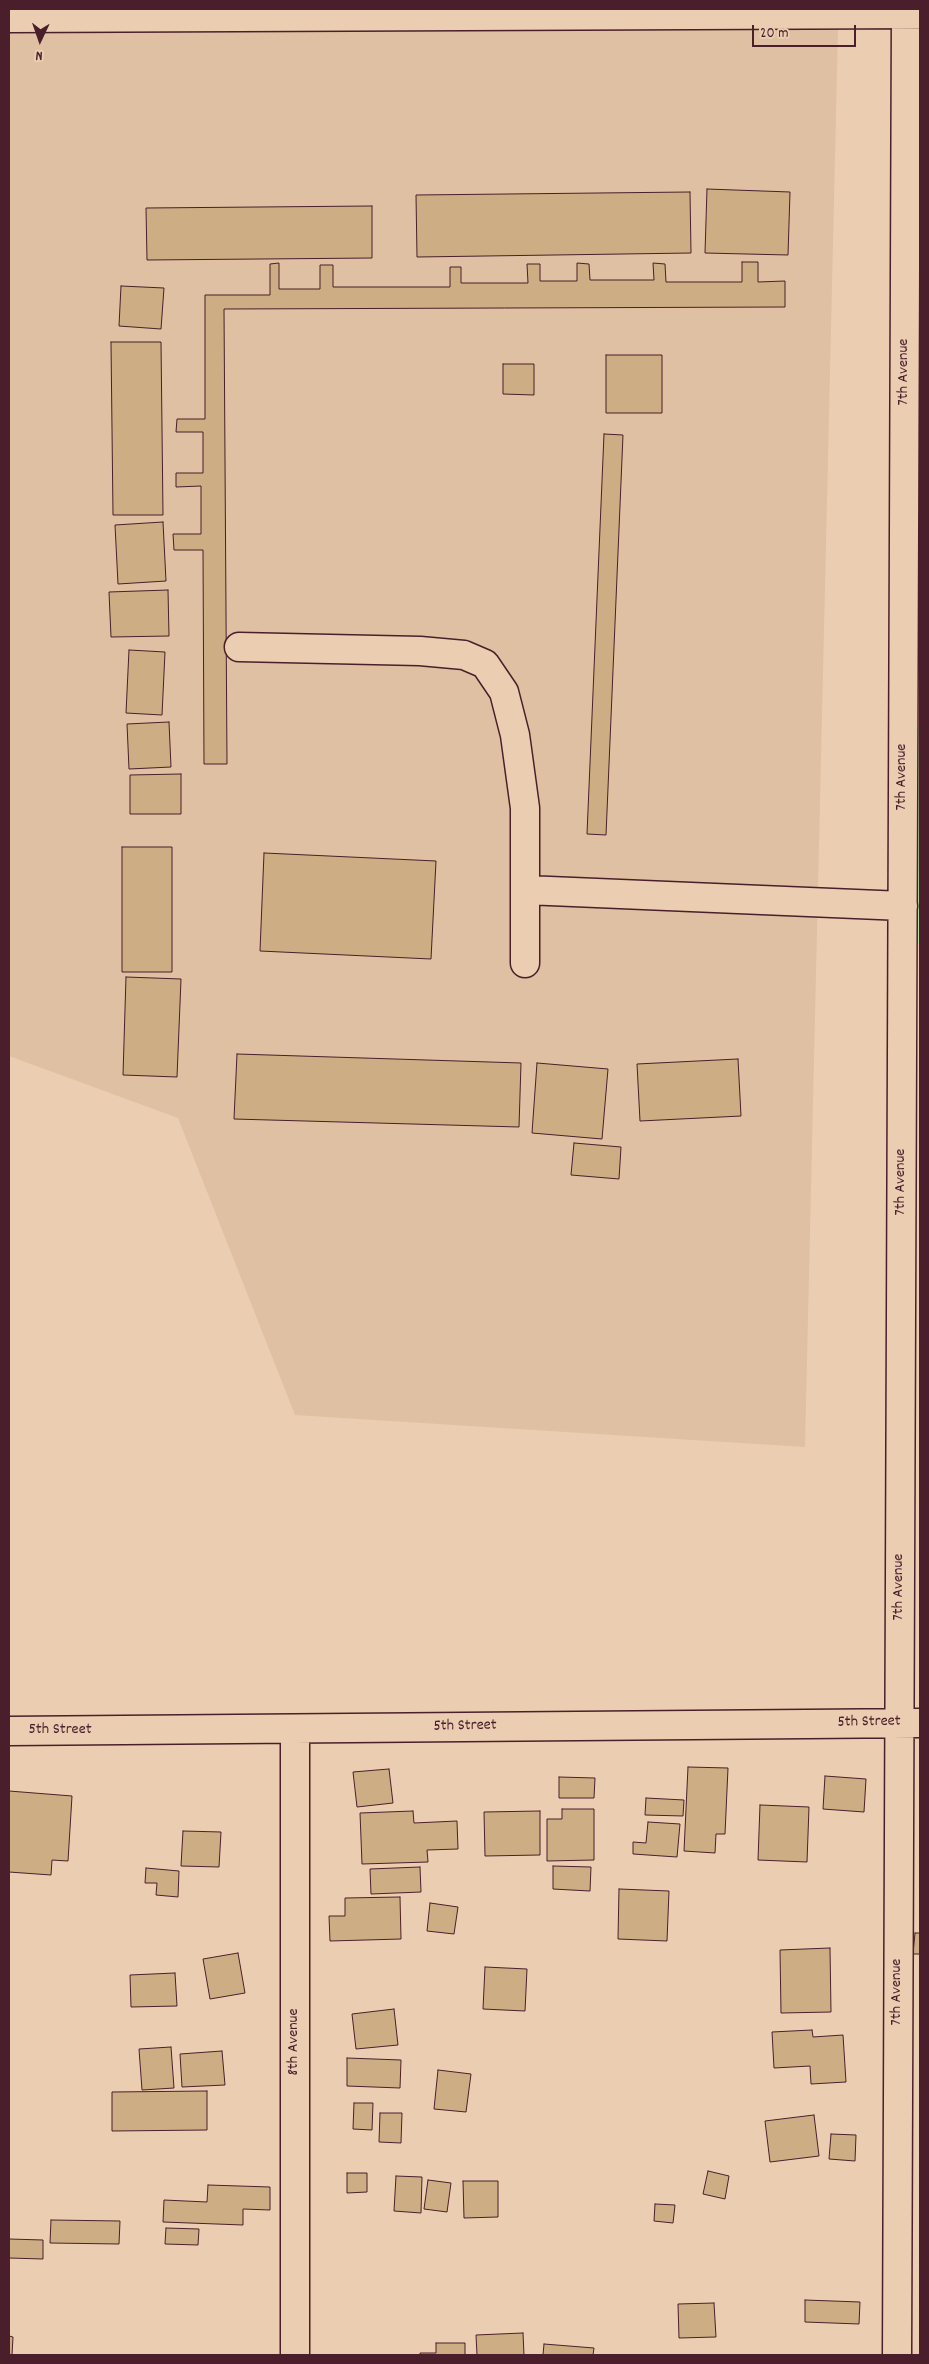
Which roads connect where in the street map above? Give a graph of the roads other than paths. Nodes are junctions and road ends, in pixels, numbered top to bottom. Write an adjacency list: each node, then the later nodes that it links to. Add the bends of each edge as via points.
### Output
1 (911, 12): 2 (street); 5 (street, 7th Avenue)
2 (303, 13): 3 (street)
3 (9, 18)
4 (239, 647): 6 (street, via 464,654 485,664 504,692 515,735 525,808)
5 (912, 718): 7 (street, 7th Avenue)
6 (526, 890): 7 (street); 8 (street)
7 (903, 906): 9 (street, 7th Avenue)
8 (525, 963)
9 (912, 1000): 10 (street, 7th Avenue)
10 (910, 1723): 11 (street, 5th Street); 14 (street, 7th Avenue)
11 (294, 1728): 12 (street, 5th Street); 13 (street, 8th Avenue)
12 (9, 1731)
13 (295, 2355)
14 (897, 2355)

